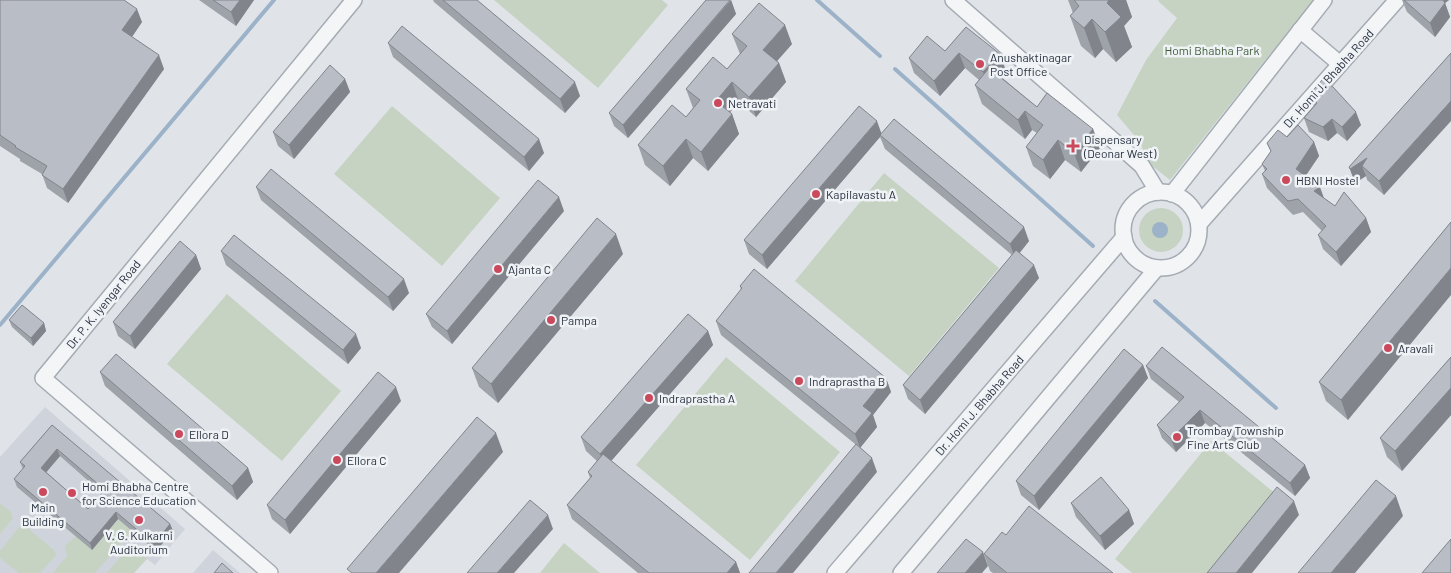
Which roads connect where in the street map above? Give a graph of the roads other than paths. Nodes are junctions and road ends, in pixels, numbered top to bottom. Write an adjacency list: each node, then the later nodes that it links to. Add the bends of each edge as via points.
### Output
1 (354, 0): 11 (street, Dr. P. K. Iyengar Road, via 43,378)
2 (953, 0): 7 (street, via 1142,166)
3 (1324, 0): 5 (street)
4 (1392, 4): 6 (street, Dr. Homi J. Bhabha Road)
5 (1300, 30): 6 (street); 7 (street)
6 (1340, 64): 8 (street, Dr. Homi J. Bhabha Road)
7 (1165, 193): 8 (street, via 1184,200 1194,211); 9 (street, via 1145,196 1134,202 1123,224)
8 (1199, 224): 10 (street, via 1199,237 1186,259)
9 (1124, 237): 10 (street, via 1134,256); 12 (street, Dr. Homi J. Bhabha Road)
10 (1156, 269): 13 (street)
11 (270, 573)
12 (835, 573)
13 (902, 573)

